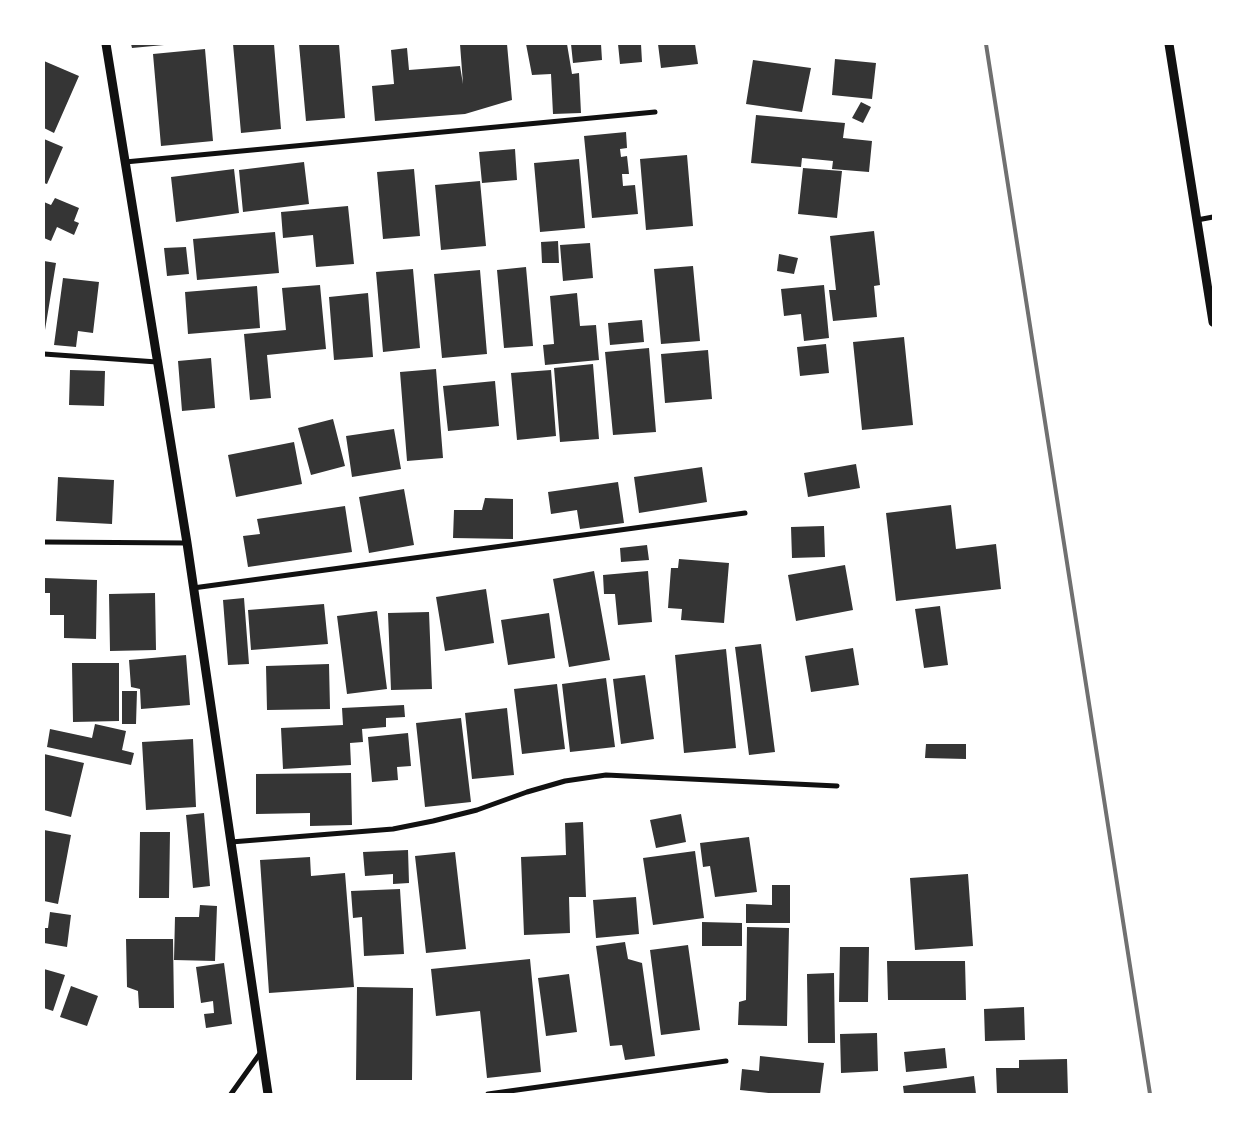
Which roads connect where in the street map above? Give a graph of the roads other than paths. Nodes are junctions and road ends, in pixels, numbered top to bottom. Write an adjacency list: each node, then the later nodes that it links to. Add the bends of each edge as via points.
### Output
1 (106, 44): 4 (street)
2 (1169, 44): 6 (street)
3 (655, 112): 4 (street)
4 (125, 162): 9 (street)
5 (1213, 217): 6 (street)
6 (1197, 220): 7 (street)
7 (1213, 322)
8 (44, 354): 9 (street)
9 (157, 362): 12 (street)
10 (746, 513): 13 (street)
11 (44, 542): 12 (street)
12 (187, 543): 13 (street)
13 (193, 588): 15 (street)
14 (837, 786): 15 (street, via 606,775 565,781 477,810 393,829)
15 (231, 842): 16 (street)
16 (262, 1051): 18 (street); 19 (street)
17 (726, 1061): 20 (street)
18 (231, 1094)
19 (268, 1094)
20 (488, 1094)

